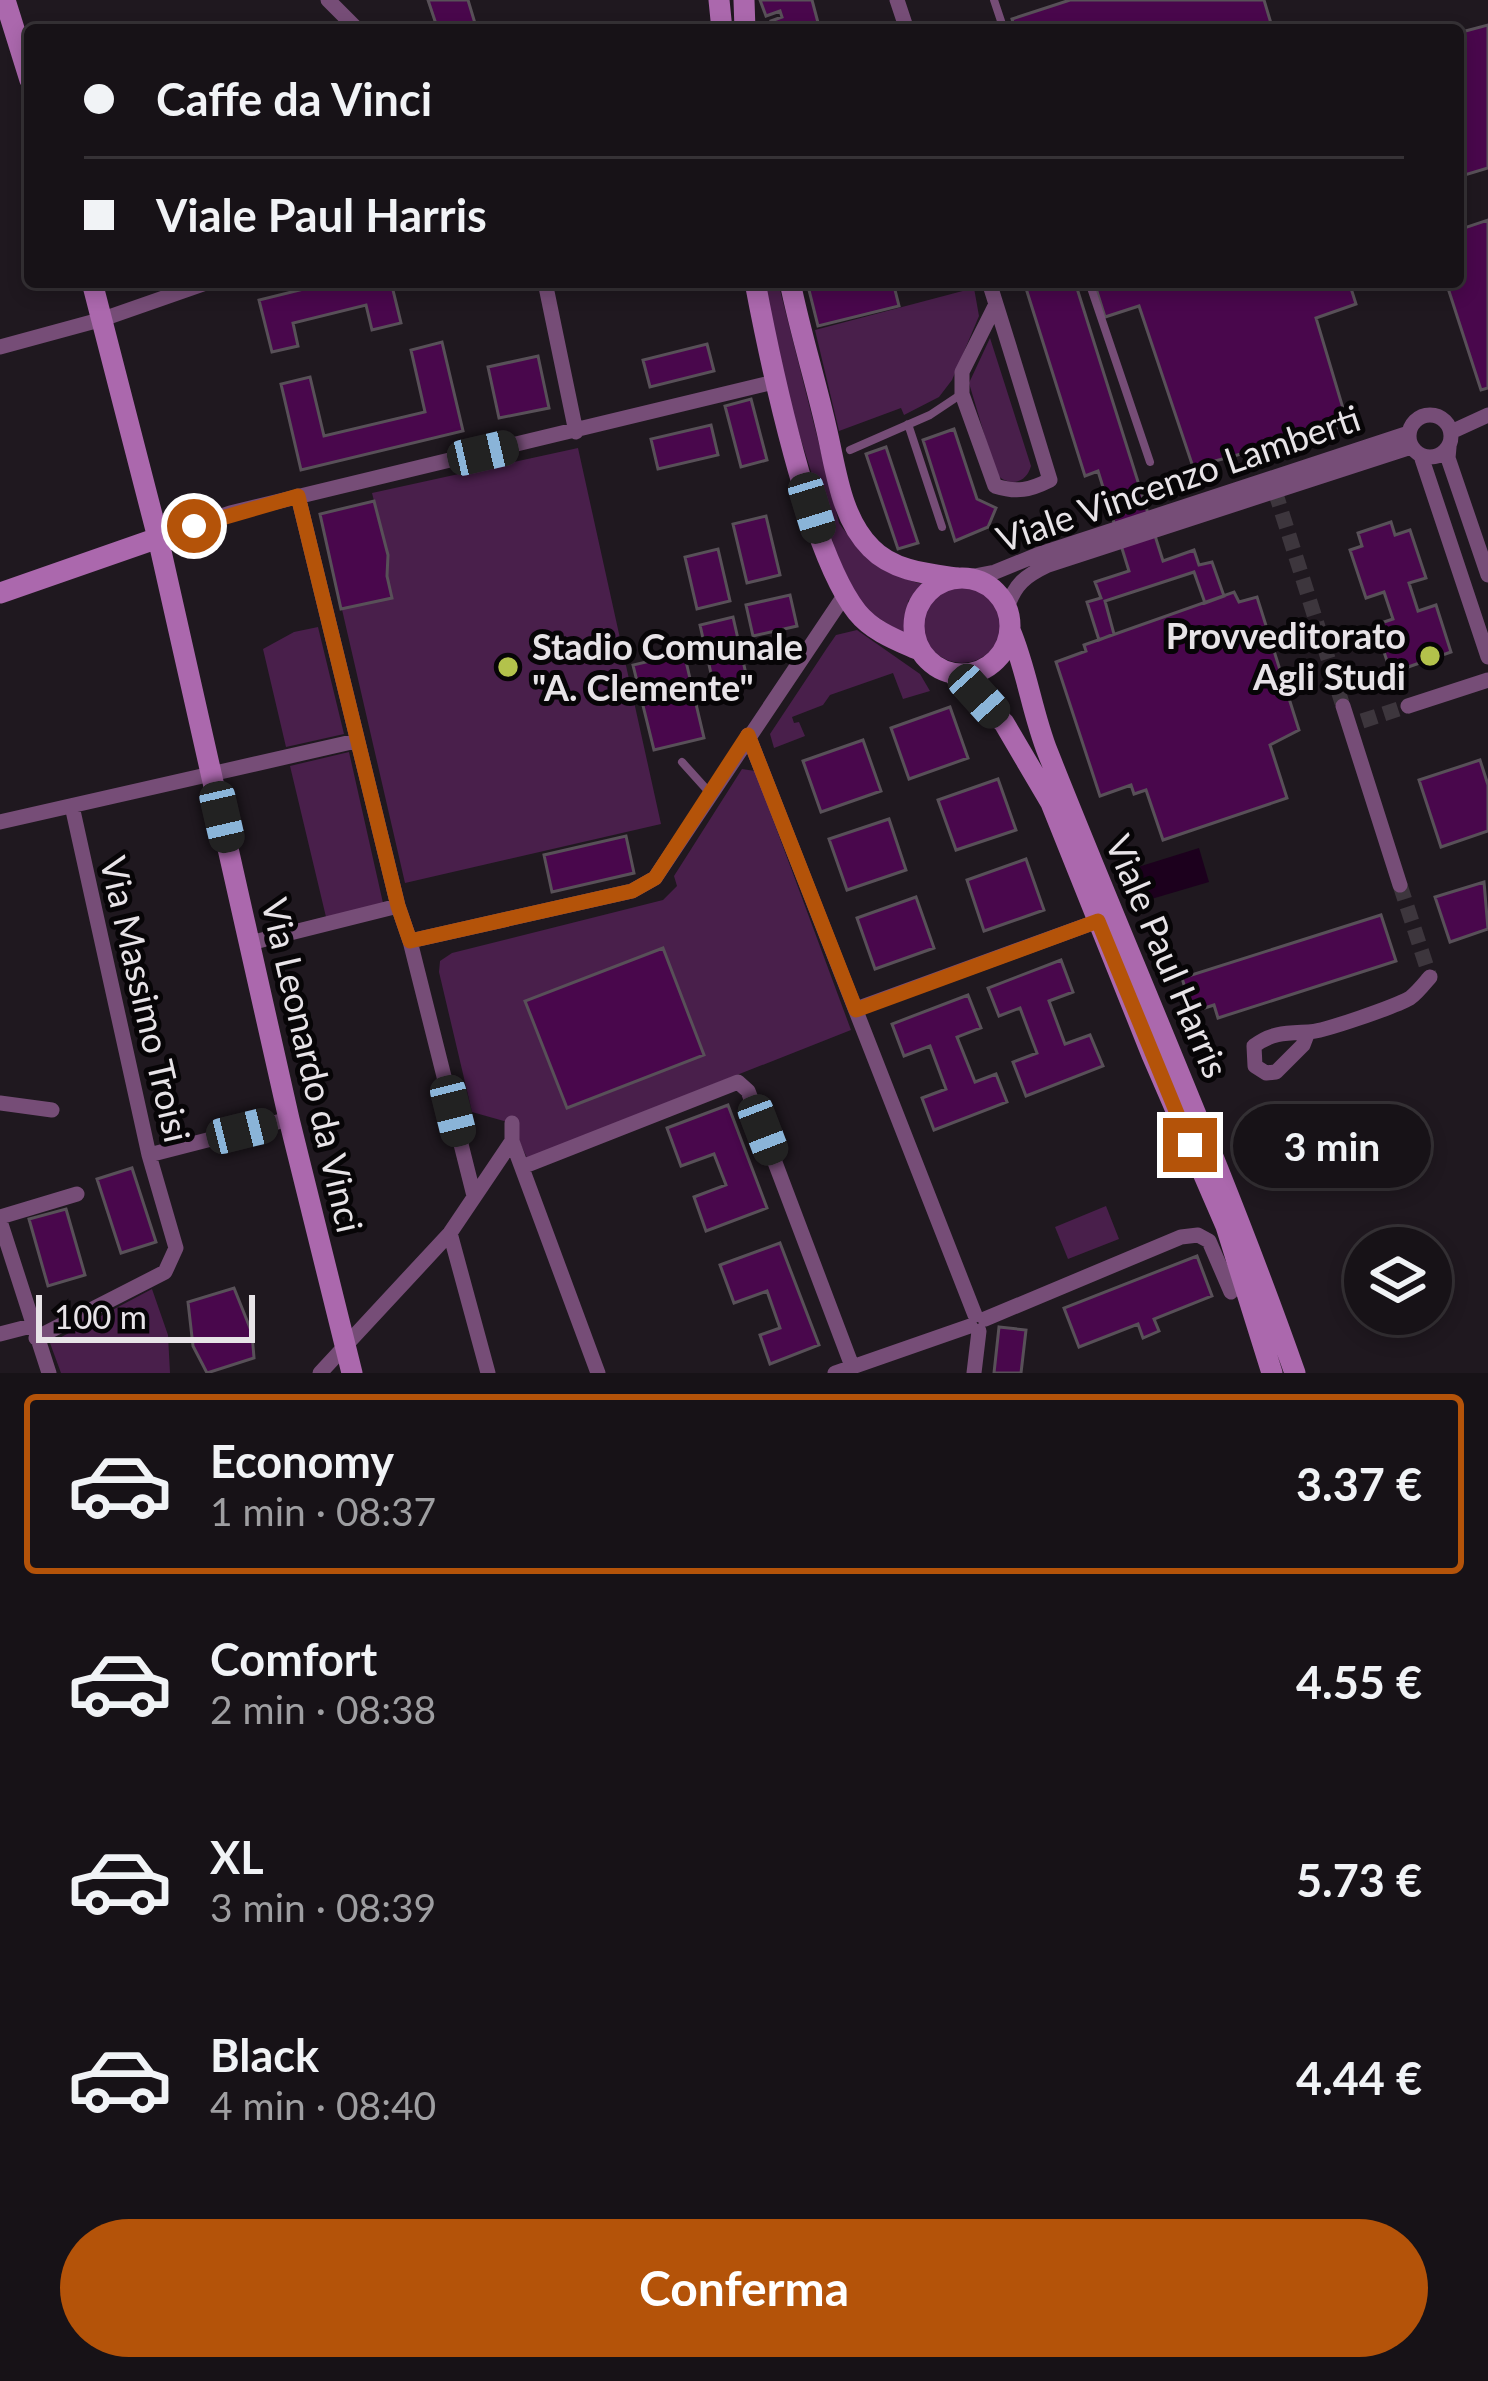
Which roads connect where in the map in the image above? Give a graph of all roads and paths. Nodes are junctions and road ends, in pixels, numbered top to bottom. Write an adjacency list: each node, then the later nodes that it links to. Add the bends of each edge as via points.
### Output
1 (5, 0): 4 (street)
2 (328, 0): 3 (street)
3 (352, 24)
4 (24, 61)
5 (94, 288): 13 (street, Via Leonardo da Vinci)
6 (192, 288): 13 (street)
7 (546, 288): 19 (street)
8 (756, 288): 15 (street)
9 (791, 288): 28 (street, via 855,527 892,563)
10 (991, 288): 12 (street, Viale Vincenzo Lamberti)
11 (1091, 288): 23 (lane, Viale Vincenzo Lamberti)
12 (996, 304): 16 (street, via 962,372); 16 (street, Viale Vincenzo Lamberti, via 1049,480 1012,492 995,486)
13 (103, 319): 14 (street); 26 (street, Via Leonardo da Vinci)
14 (0, 346)
15 (778, 381): 19 (street); 29 (street, via 821,537)
16 (962, 394): 18 (lane)
17 (1485, 416): 20 (street)
18 (908, 424): 22 (lane); 25 (lane)
19 (576, 432): 24 (street)
20 (1448, 433): 21 (street, via 1433,458); 21 (street, via 1423,416); 27 (street, via 1448,458)
21 (1414, 445): 28 (street, Viale Vincenzo Lamberti); 31 (street, Viale Vincenzo Lamberti, via 1048,565 1014,588); 33 (street)
22 (850, 450)
23 (1150, 462)
24 (298, 496): 26 (street); 39 (street)
25 (942, 527)
26 (158, 538): 30 (street); 41 (street, Via Leonardo da Vinci)
27 (1488, 575)
28 (961, 578): 31 (street, via 995,590); 32 (street, via 932,589 916,611)
29 (845, 592): 32 (street, Viale Paul Harris, via 859,615); 38 (street)
30 (0, 593)
31 (1009, 619): 34 (street, via 997,659); 78 (street, Viale Paul Harris, via 1045,746 1238,1213)
32 (921, 651): 34 (street, Viale Paul Harris)
33 (1488, 657)
34 (952, 673): 47 (street, Viale Paul Harris, via 1017,740)
35 (1488, 680): 37 (street)
36 (1343, 706): 45 (street, via 1356,723)
37 (1408, 706)
38 (748, 735): 42 (street); 51 (street)
39 (356, 741): 41 (street); 46 (street)
40 (682, 762): 42 (lane)
41 (212, 775): 43 (street); 49 (street, Via Leonardo da Vinci)
42 (710, 794): 48 (street, via 668,863 632,891)
43 (72, 806): 44 (street); 58 (street, Via Massimo Troisi)
44 (0, 822)
45 (1400, 884)
46 (398, 906): 48 (street); 49 (street)
47 (1098, 921): 51 (street); 77 (street, Viale Paul Harris, via 1226,1226)
48 (410, 941): 61 (street)
49 (250, 943): 55 (street, Via Leonardo da Vinci)
50 (1430, 977): 52 (street, via 1412,996)
51 (856, 1010): 65 (street)
52 (1308, 1032)
53 (0, 1103): 54 (street)
54 (52, 1110)
55 (289, 1119): 58 (street); 68 (street, Via Leonardo da Vinci)
56 (512, 1123): 57 (street)
57 (512, 1141): 59 (street); 61 (street)
58 (149, 1155): 66 (street, Via Massimo Troisi, via 173,1260 164,1273)
59 (522, 1167): 69 (street, via 738,1082 748,1090); 74 (street)
60 (77, 1194): 62 (street)
61 (474, 1196): 63 (street)
62 (0, 1219): 66 (street)
63 (450, 1233): 68 (street); 73 (street)
64 (1231, 1292): 65 (street, via 1210,1241 1181,1237)
65 (977, 1323): 69 (street); 76 (street)
66 (34, 1332): 67 (street); 70 (street)
67 (0, 1334)
68 (346, 1346): 71 (street); 72 (street, Via Leonardo da Vinci)
69 (852, 1366): 75 (street)
70 (49, 1373)
71 (320, 1373)
72 (352, 1373)
73 (488, 1373)
74 (598, 1373)
75 (835, 1373)
76 (974, 1373)
77 (1272, 1373)
78 (1295, 1373)

